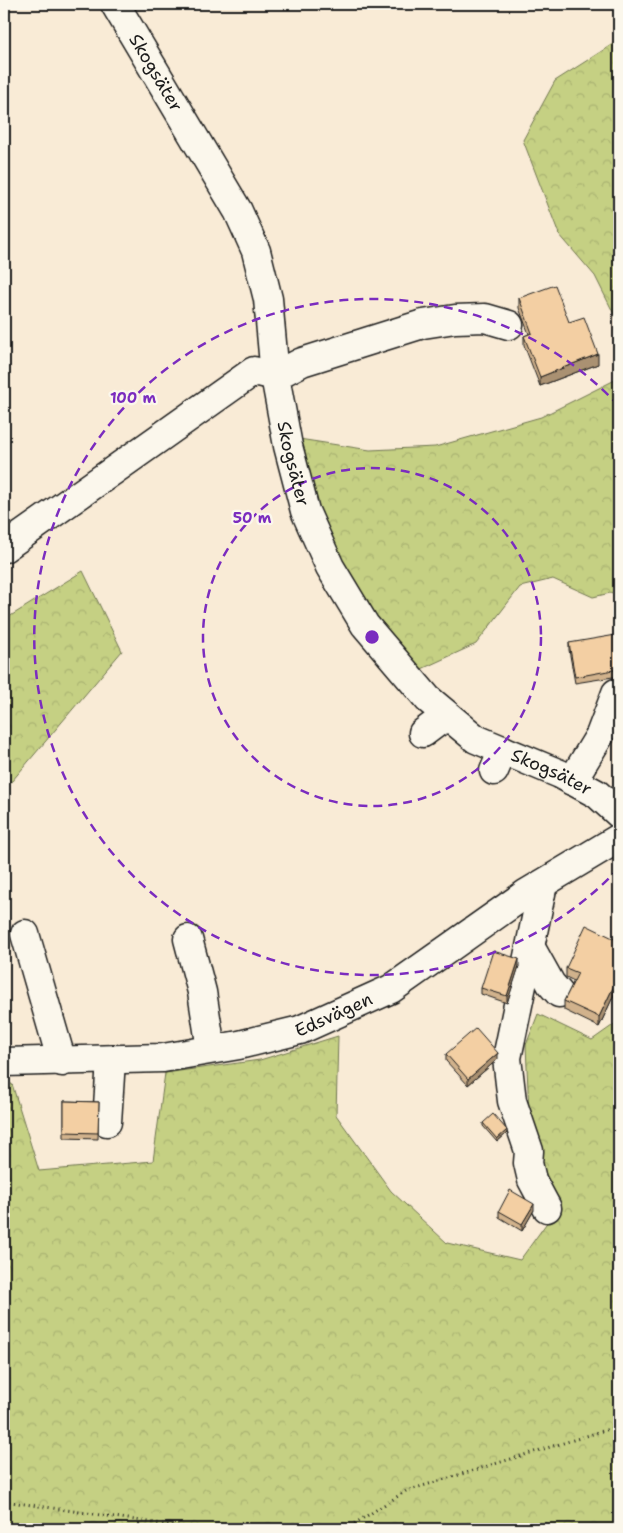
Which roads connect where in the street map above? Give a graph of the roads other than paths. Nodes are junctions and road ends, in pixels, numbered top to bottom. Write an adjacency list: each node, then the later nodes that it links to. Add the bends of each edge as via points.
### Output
1 (115, 4): 3 (street, Skogsäter, via 238,210 256,251 268,299)
2 (509, 325): 3 (street, via 485,318 423,324 302,362)
3 (275, 376): 4 (street, via 254,371); 6 (street, Skogsäter, via 305,511 330,567 365,625 428,698)
4 (4, 548)
5 (616, 693): 8 (street, via 600,735)
6 (447, 715): 7 (street); 8 (street, Skogsäter, via 499,760)
7 (423, 733)
8 (572, 780): 9 (street, Skogsäter, via 597,794)
9 (619, 814)
10 (619, 838): 11 (street, Edsvägen)
11 (543, 884): 14 (street); 16 (street, Edsvägen, via 391,989 300,1030)
12 (25, 934): 19 (street)
13 (188, 939): 16 (street, via 202,992)
14 (531, 948): 15 (street); 21 (street, via 507,1058 512,1101 529,1151 532,1180)
15 (559, 993)
16 (211, 1049): 17 (street, Edsvägen, via 162,1058)
17 (111, 1060): 19 (street, Edsvägen); 20 (street)
18 (4, 1062): 19 (street, Edsvägen)
19 (62, 1062)
20 (107, 1122)
21 (547, 1208)

